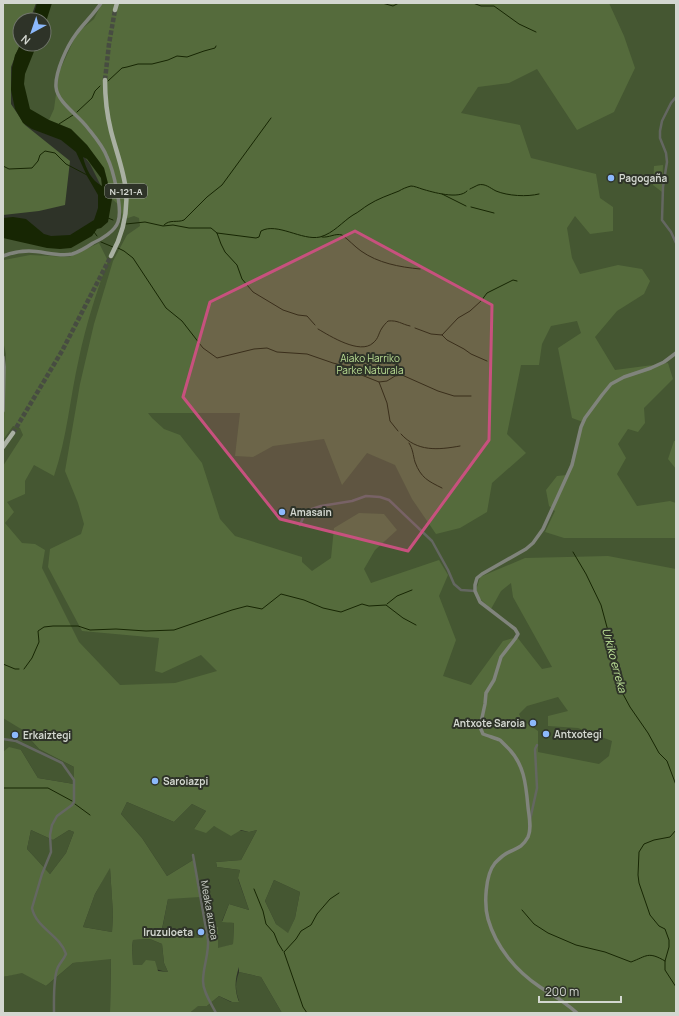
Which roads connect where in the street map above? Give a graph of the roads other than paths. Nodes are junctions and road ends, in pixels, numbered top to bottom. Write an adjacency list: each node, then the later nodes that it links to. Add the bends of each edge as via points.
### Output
1 (100, 3): 8 (street, via 75,34 60,64 56,88 58,96 86,125 107,156 118,197 119,221 106,235 72,254 29,251)
2 (117, 3): 3 (highway)
3 (115, 10)
4 (105, 80): 7 (highway, N-121-A, via 111,131 123,173 126,201 123,227)
5 (676, 97): 6 (street, via 662,121 660,132 667,162 662,220)
6 (676, 243)
7 (112, 254)
8 (3, 256)
9 (676, 352): 15 (street, via 664,362 611,384 602,394 581,427 572,465 544,529 526,549 480,576)
10 (3, 357): 11 (street)
11 (3, 411)
12 (13, 433): 13 (highway)
13 (3, 447)
14 (300, 525): 15 (street, via 306,511 321,506 366,496 389,500 432,541 454,584 461,590)
15 (475, 591): 18 (street, via 480,602 518,634 501,657 494,680 486,693 480,727 483,734 500,741 513,752 519,763 526,781)
16 (3, 739): 20 (street, via 16,742 62,763 74,780 74,802 52,825 51,852 32,908 40,923 59,940 66,954 58,968 53,997)
17 (537, 745): 18 (street, via 537,788)
18 (530, 822): 22 (street, via 528,836 523,844 494,864 487,886 487,917 498,943 510,961)
19 (193, 855): 21 (street, Meaka auzoa, via 208,944 204,987)
20 (54, 1013)
21 (216, 1013)
22 (577, 1013)

